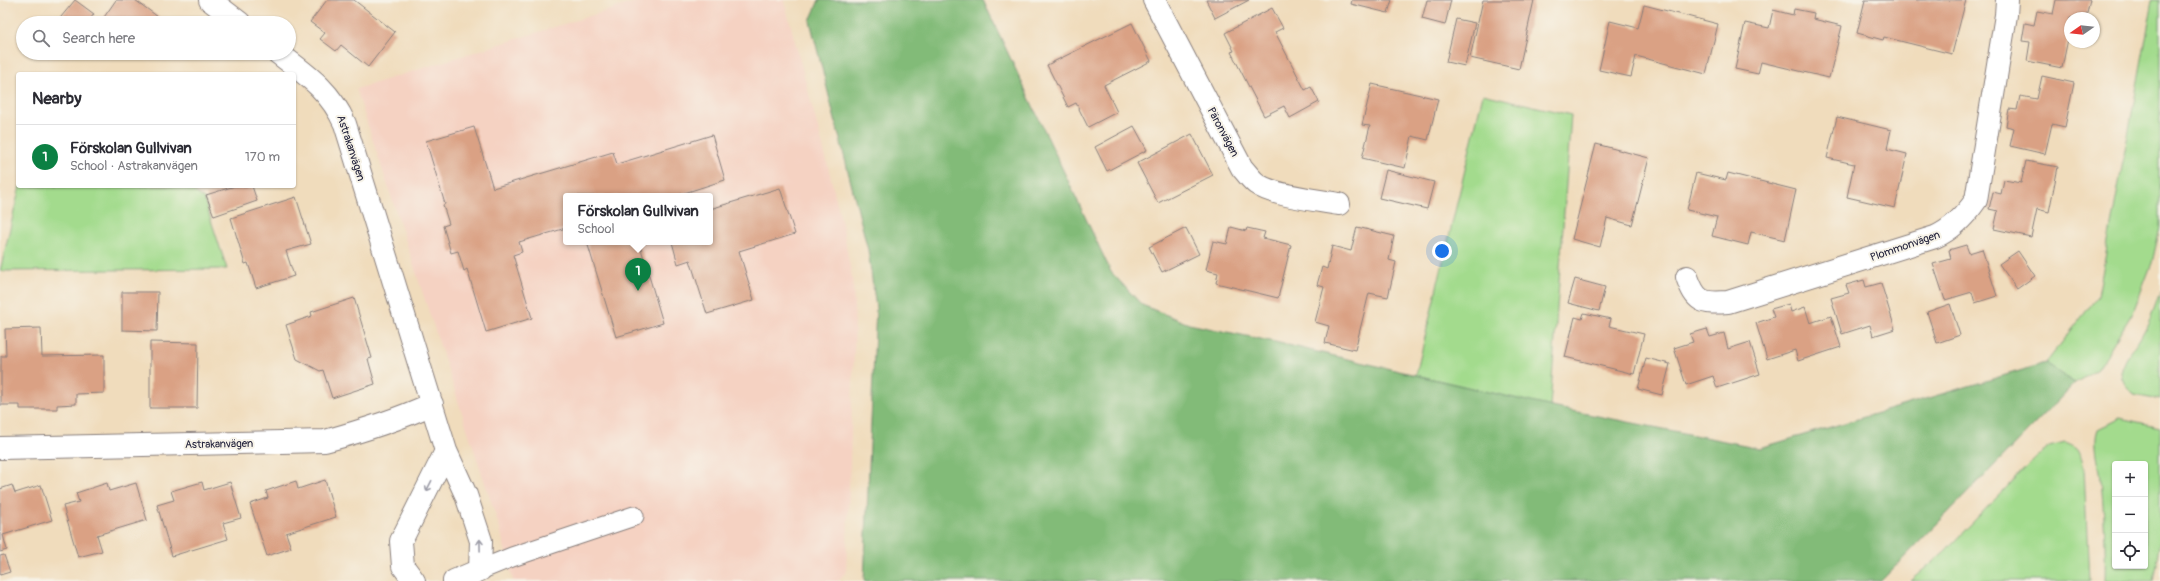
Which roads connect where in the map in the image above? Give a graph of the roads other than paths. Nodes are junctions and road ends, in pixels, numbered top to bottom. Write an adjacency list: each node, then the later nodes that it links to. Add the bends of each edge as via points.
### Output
1 (210, 0): 4 (street)
2 (1154, 0): 6 (street, Päronvägen, via 1242,168 1250,177 1258,185 1274,192)
3 (2007, 0): 7 (street, Plommonvägen, via 1976,200 1966,215 1935,237 1728,302 1700,301)
4 (231, 16)
5 (287, 60): 8 (street, Astrakanvägen, via 324,89 340,113)
6 (1340, 204)
7 (1687, 277)
8 (432, 404): 9 (street, Astrakanvägen, via 375,428 325,441); 10 (street, Astrakanvägen)
9 (0, 448)
10 (446, 451): 12 (street, Astrakanvägen, one-way to 10, via 481,541 466,495); 13 (street, one-way to 13, via 401,541 403,566)
11 (634, 516): 12 (lane)
12 (480, 570): 14 (street)
13 (414, 581)
14 (454, 581)

